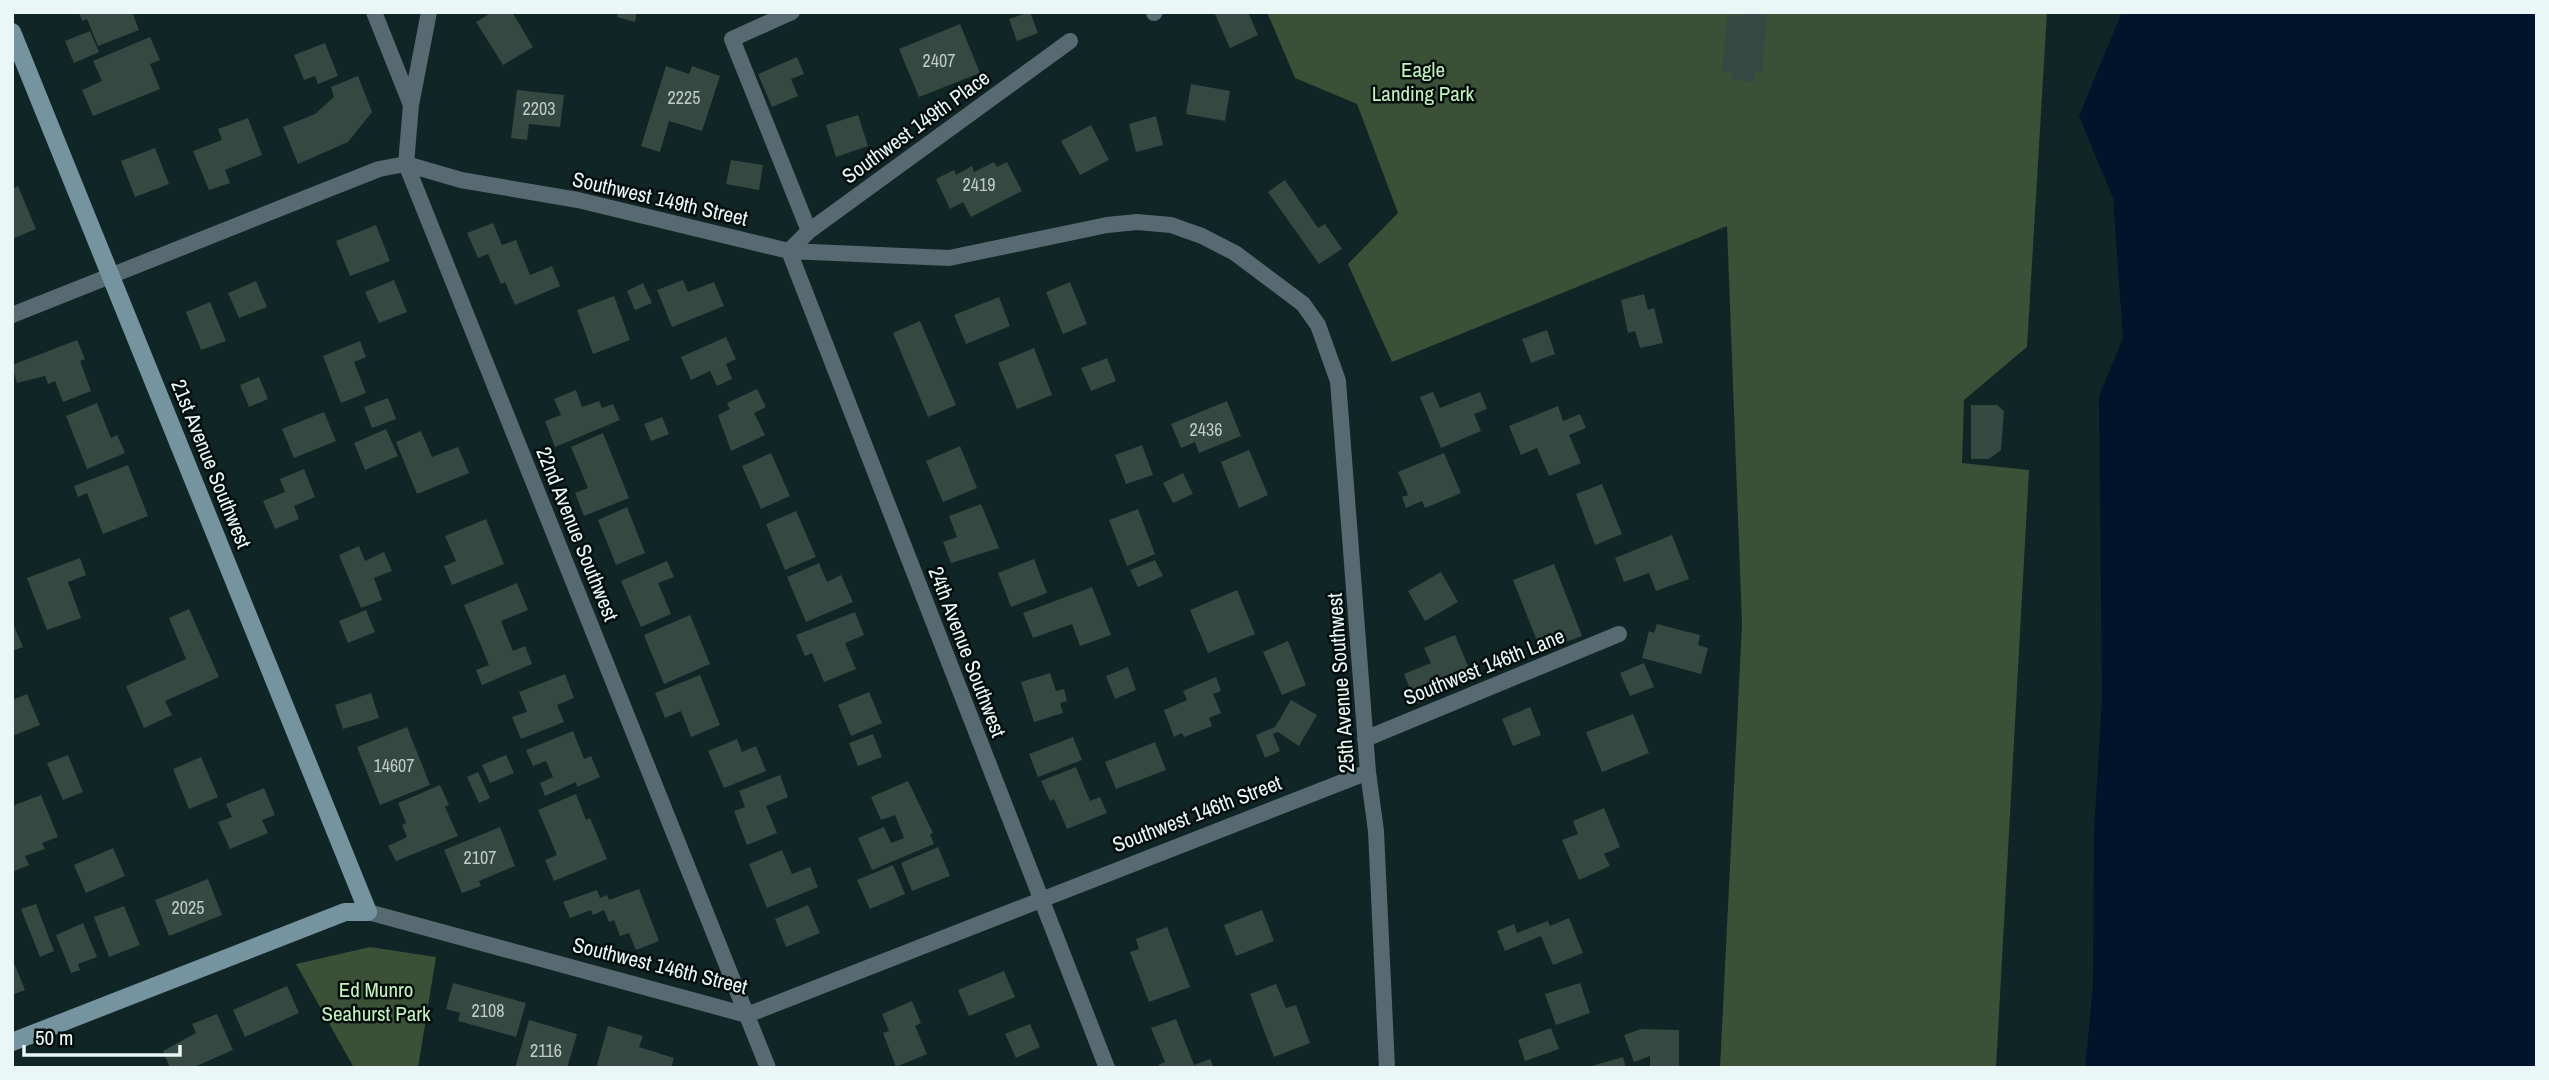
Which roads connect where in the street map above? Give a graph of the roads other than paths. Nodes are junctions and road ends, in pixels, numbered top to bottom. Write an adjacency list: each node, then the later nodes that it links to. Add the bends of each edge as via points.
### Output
1 (374, 12): 6 (street, 22nd Avenue Southwest)
2 (429, 12): 6 (street)
3 (792, 12): 8 (street, via 732,38)
4 (12, 32): 10 (street, 21st Avenue Southwest)
5 (1070, 41): 8 (street, Southwest 149th Place)
6 (411, 105): 7 (street, 22nd Avenue Southwest)
7 (406, 164): 9 (street, Southwest 149th Street); 10 (street, Southwest 149th Street, via 379,169); 18 (street, 22nd Avenue Southwest)
8 (809, 230): 9 (street, Southwest 149th Place)
9 (789, 251): 11 (street, Southwest 149th Street, via 949,258 1107,225 1171,225 1235,253); 16 (street, 24th Avenue Southwest)
10 (110, 275): 12 (street, Southwest 149th Street); 17 (street, 21st Avenue Southwest)
11 (1303, 304): 14 (street, 25th Avenue Southwest, via 1318,325 1338,382)
12 (12, 315)
13 (1619, 634): 14 (street, Southwest 146th Lane)
14 (1366, 739): 15 (street, 25th Avenue Southwest)
15 (1368, 772): 16 (street, Southwest 146th Street); 22 (street, 25th Avenue Southwest, via 1376,831)
16 (1041, 899): 18 (street, Southwest 146th Street); 21 (street, 24th Avenue Southwest)
17 (368, 912): 18 (street, Southwest 146th Street); 19 (street, Southwest 146th Street, via 345,912)
18 (747, 1014): 20 (street, 22nd Avenue Southwest)
19 (12, 1042)
20 (768, 1068)
21 (1107, 1068)
22 (1387, 1068)

